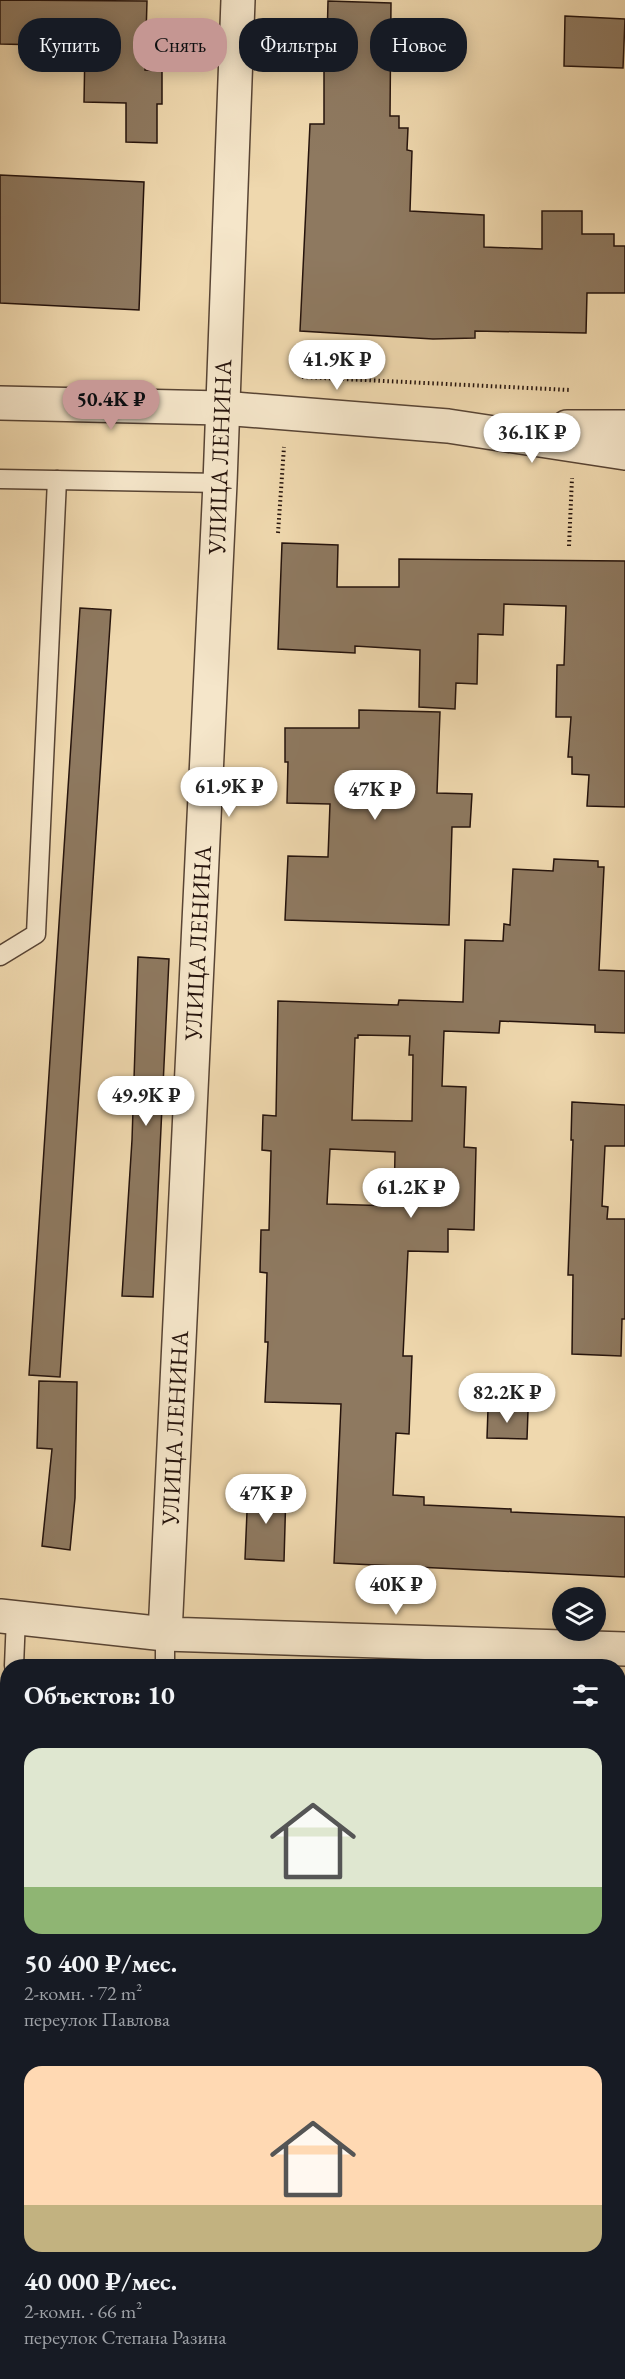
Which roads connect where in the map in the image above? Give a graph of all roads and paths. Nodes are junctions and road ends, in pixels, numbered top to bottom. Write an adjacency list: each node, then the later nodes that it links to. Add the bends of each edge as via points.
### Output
1 (238, 0): 4 (street, УЛИЦА ЛЕНИНА)
2 (577, 391): 5 (path, via 290,376)
3 (0, 403): 4 (street)
4 (222, 408): 5 (street); 12 (street, УЛИЦА ЛЕНИНА)
5 (287, 412): 6 (street); 13 (path)
6 (448, 426): 7 (street); 8 (street)
7 (625, 428)
8 (625, 453)
9 (573, 476): 14 (path)
10 (0, 479): 11 (lane)
11 (57, 480): 12 (lane); 15 (lane, via 36,934)
12 (220, 483): 17 (street, УЛИЦА ЛЕНИНА)
13 (278, 533)
14 (569, 546)
15 (0, 956)
16 (8, 1617): 17 (street); 19 (lane)
17 (165, 1634): 18 (street); 20 (lane)
18 (625, 1648)
19 (13, 1659)
20 (165, 1659)

